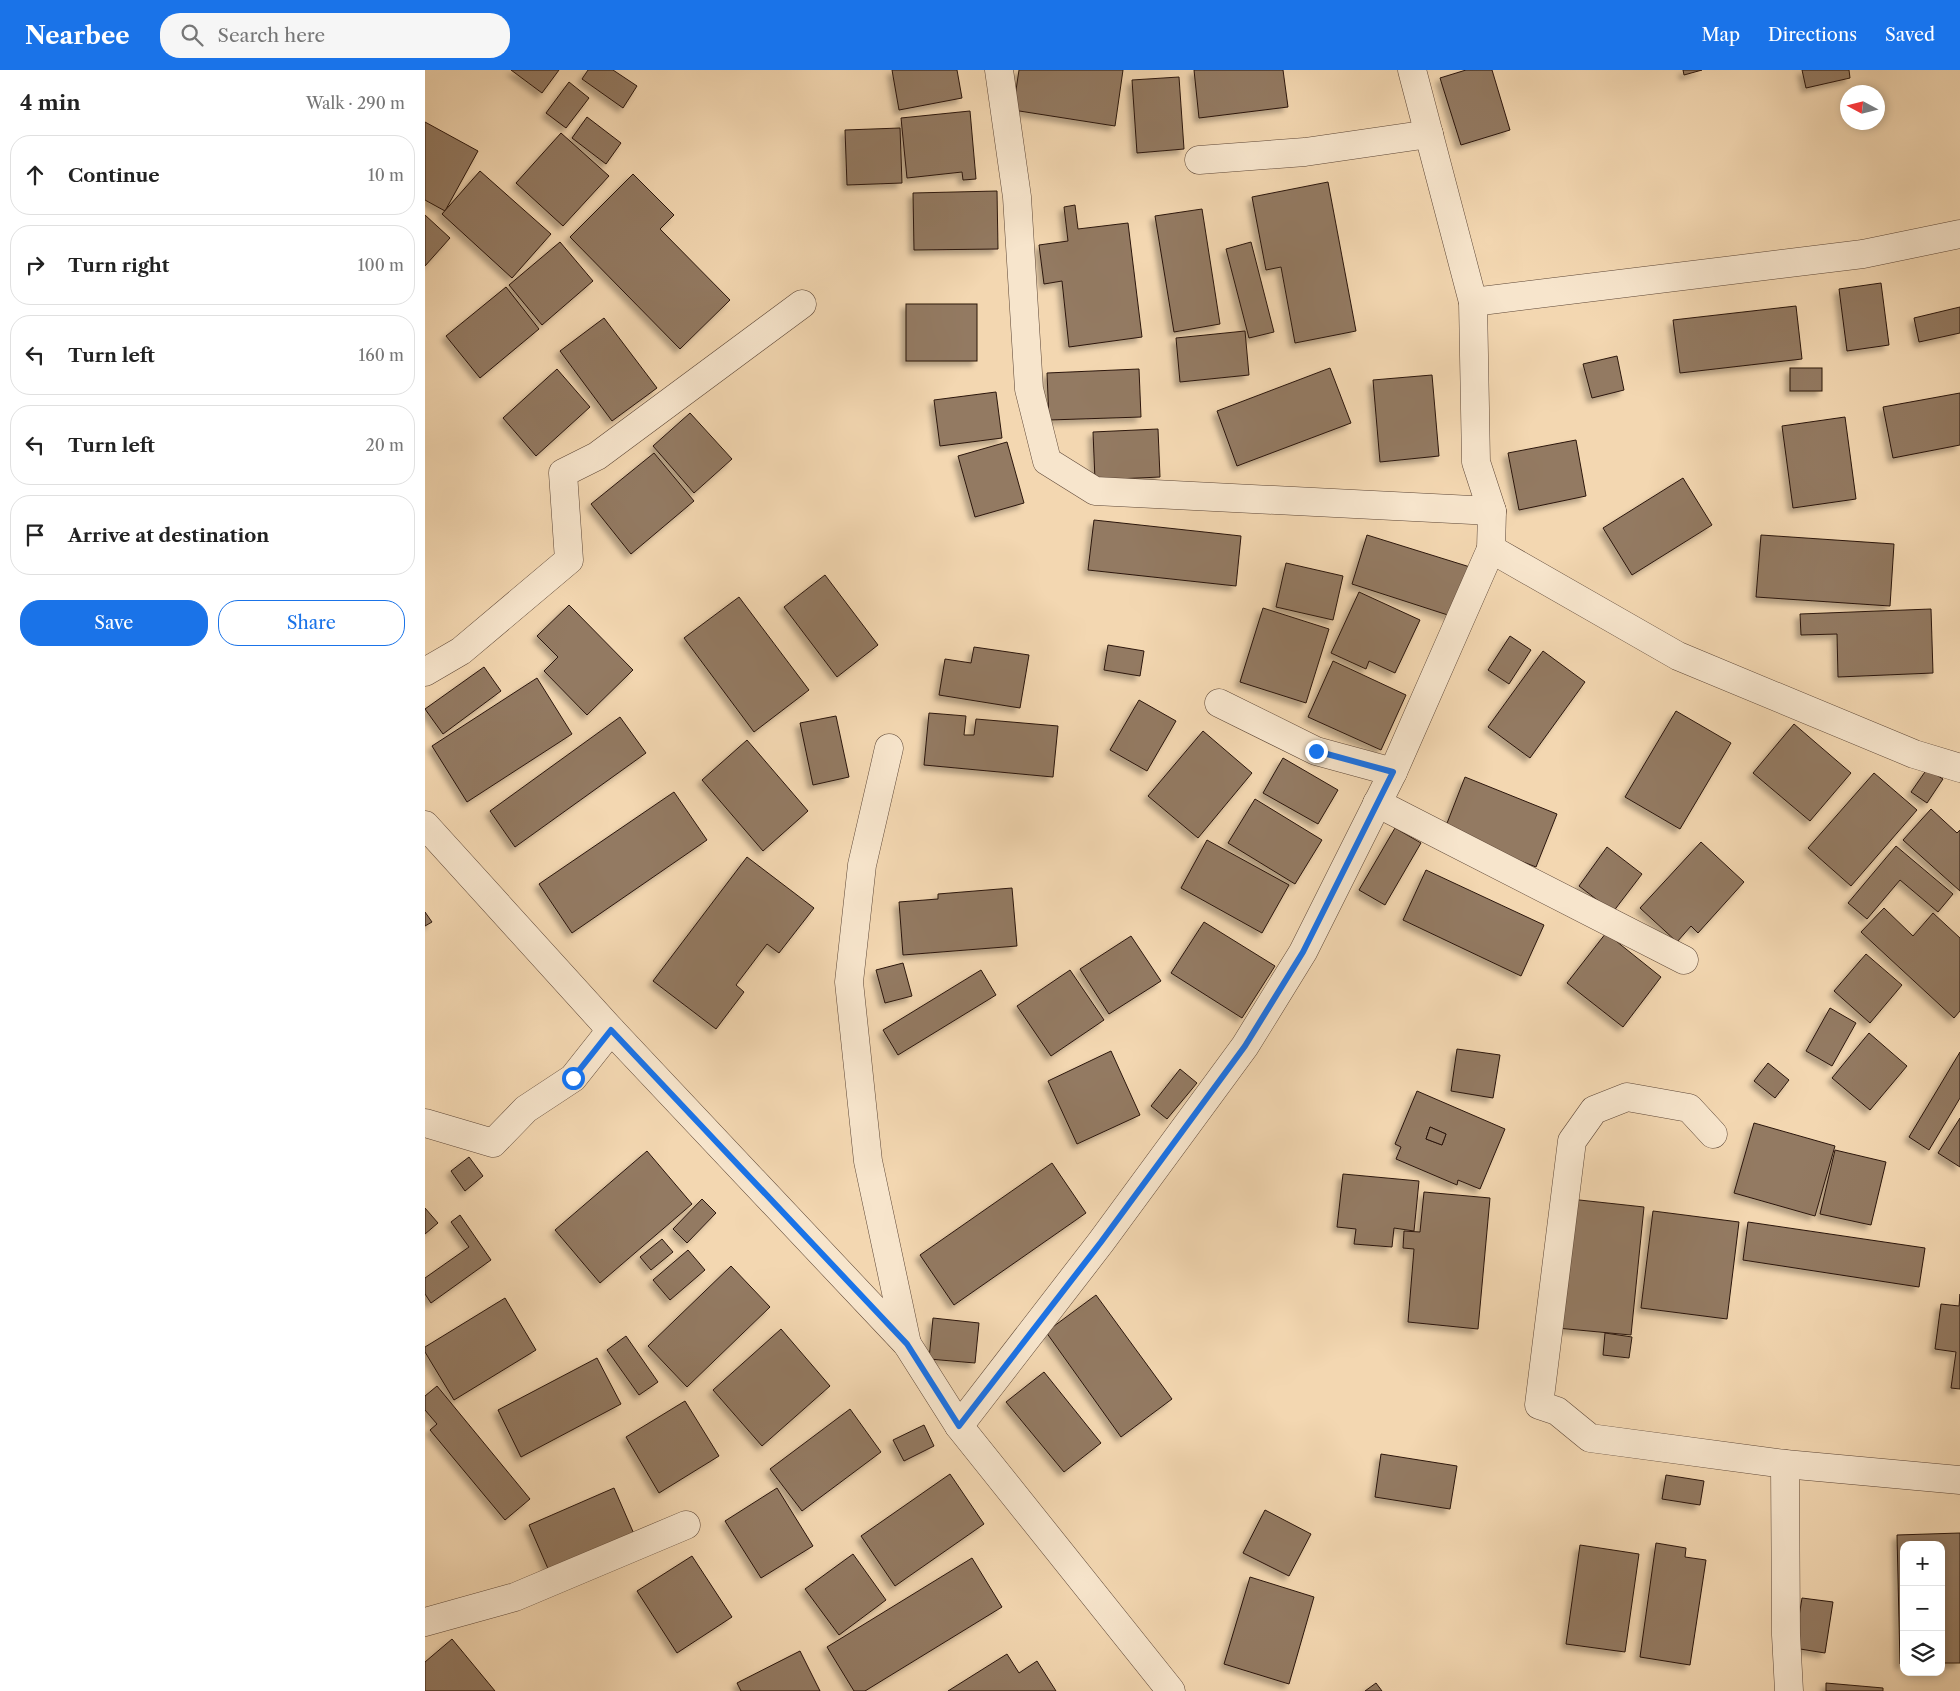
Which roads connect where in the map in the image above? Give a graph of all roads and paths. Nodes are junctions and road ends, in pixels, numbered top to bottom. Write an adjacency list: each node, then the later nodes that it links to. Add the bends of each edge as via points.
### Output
1 (999, 70): 8 (street, via 1017,197 1029,389 1047,461 1095,491)
2 (1412, 70): 3 (street)
3 (1429, 134): 4 (street, via 1305,152); 6 (street)
4 (1199, 160)
5 (1960, 234): 6 (street, via 1863,254)
6 (1473, 302): 8 (street, via 1476,462)
7 (802, 304): 10 (street, via 597,456 563,473 569,560 461,651)
8 (1492, 511): 9 (street)
9 (1491, 549): 13 (street, via 1678,656 1914,754); 14 (street)
10 (425, 672)
11 (1219, 703): 14 (street, via 1316,751)
12 (889, 748): 21 (street, via 862,865 849,982 868,1161)
13 (1960, 768)
14 (1393, 772): 15 (street)
15 (1377, 803): 17 (street); 22 (street, via 1303,952 1245,1046 1101,1242)
16 (425, 825): 18 (street)
17 (1684, 960)
18 (611, 1030): 19 (street, via 573,1078 526,1109 493,1143); 21 (street)
19 (425, 1123)
20 (1713, 1134): 23 (street, via 1689,1108 1627,1097 1594,1110 1572,1141 1539,1405 1557,1411 1590,1438)
21 (907, 1344): 22 (street)
22 (959, 1426): 27 (street)
23 (1785, 1464): 24 (street); 28 (street)
24 (1960, 1480)
25 (685, 1525): 26 (street, via 515,1597)
26 (425, 1622)
27 (1171, 1691)
28 (1789, 1691)

